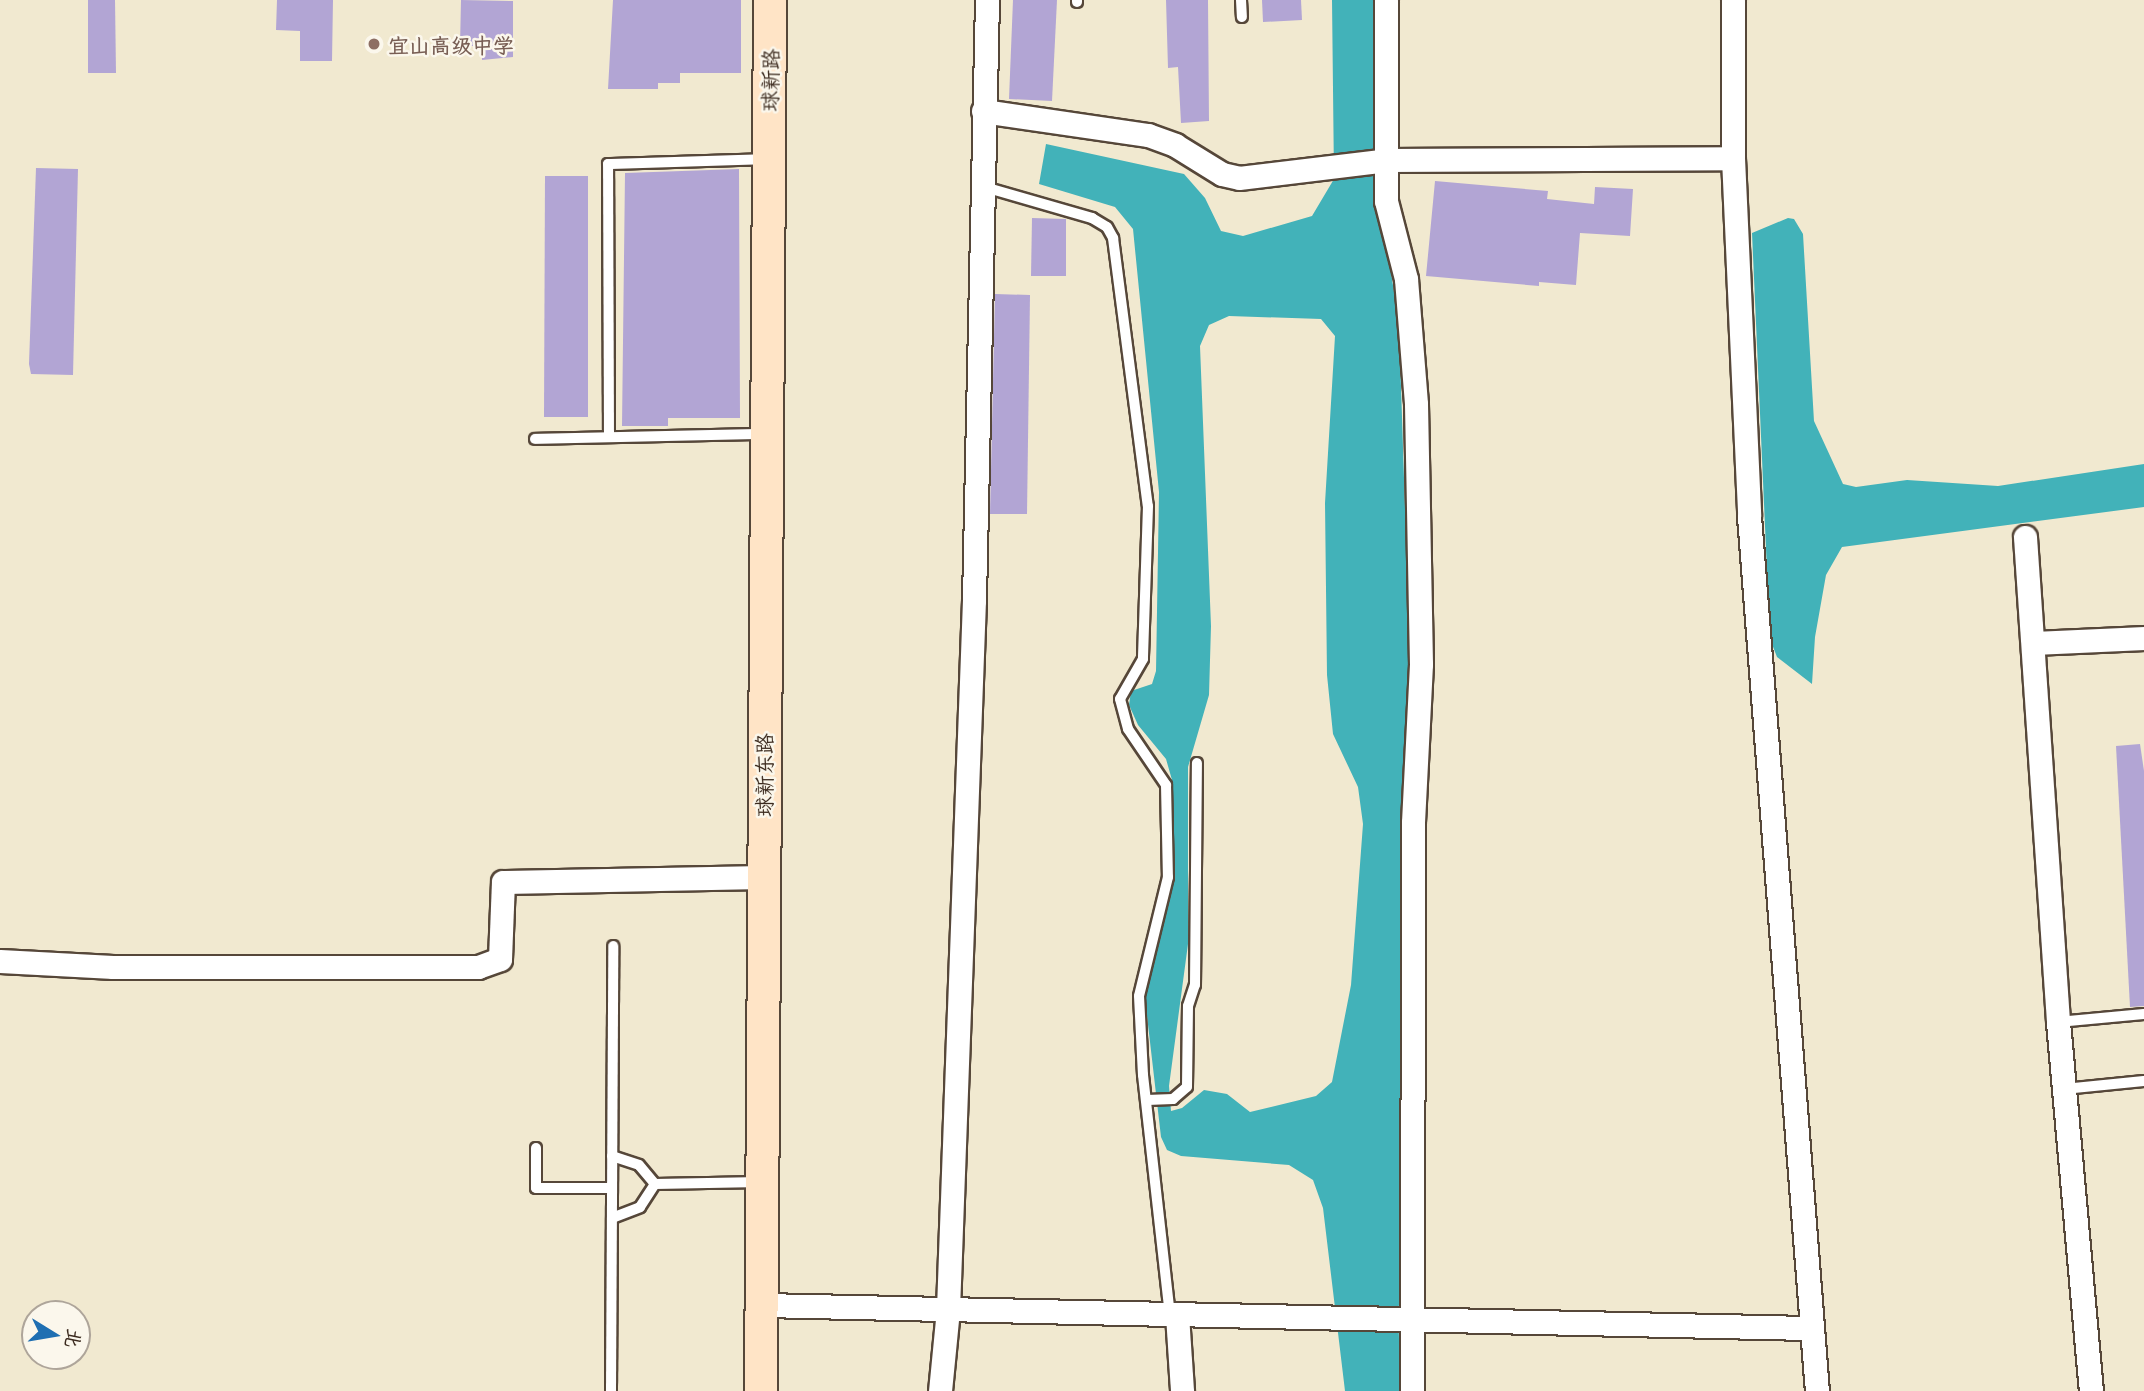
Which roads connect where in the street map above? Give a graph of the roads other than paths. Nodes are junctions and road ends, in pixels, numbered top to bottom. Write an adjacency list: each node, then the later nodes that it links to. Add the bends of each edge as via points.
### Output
1 (770, 0): 9 (street, 球新路)
2 (987, 0): 7 (street)
3 (1241, 0): 6 (lane)
4 (1386, 0): 10 (street)
5 (1733, 0): 8 (street)
6 (1242, 17)
7 (983, 111): 10 (street, via 1148,135 1230,177); 11 (street)
8 (1733, 158): 10 (street); 37 (street, via 1761,708)
9 (768, 159): 12 (street, 球新东路); 13 (lane, via 608,164)
10 (1383, 160): 36 (street, via 1387,201 1406,279 1416,404 1421,664 1413,823)
11 (981, 186): 26 (lane, via 1092,218 1107,227 1113,238 1148,506 1143,659 1120,699 1128,729 1166,785 1168,877 1139,996); 34 (street, via 974,600)
12 (765, 434): 13 (lane); 19 (street, 球新东路)
13 (609, 437): 14 (lane)
14 (535, 439)
15 (2025, 537): 17 (street)
16 (2144, 638): 17 (street)
17 (2034, 643): 23 (street)
18 (1197, 763): 26 (lane, via 1195,985 1188,1006 1187,1087 1172,1099)
19 (764, 877): 21 (street, via 503,882 500,959 478,967 113,967); 29 (street, 球新东路)
20 (613, 946): 28 (lane)
21 (0, 961)
22 (2144, 1014): 23 (lane)
23 (2058, 1022): 25 (street)
24 (2144, 1081): 25 (lane)
25 (2064, 1089): 44 (street)
26 (1152, 1100): 35 (lane)
27 (536, 1148): 31 (lane, via 536,1188)
28 (612, 1156): 30 (lane, via 639,1164); 31 (lane)
29 (764, 1182): 30 (lane); 33 (street, 球新东路)
30 (655, 1184): 32 (lane, via 640,1207)
31 (612, 1188): 32 (lane)
32 (612, 1218): 38 (lane)
33 (762, 1305): 34 (street); 39 (street, 球新东路)
34 (948, 1309): 35 (street); 40 (street)
35 (1174, 1315): 36 (street); 41 (street)
36 (1408, 1321): 37 (street); 42 (street)
37 (1811, 1328): 43 (street)
38 (611, 1391)
39 (761, 1391)
40 (940, 1391)
41 (1182, 1391)
42 (1412, 1391)
43 (1817, 1391)
44 (2091, 1391)

